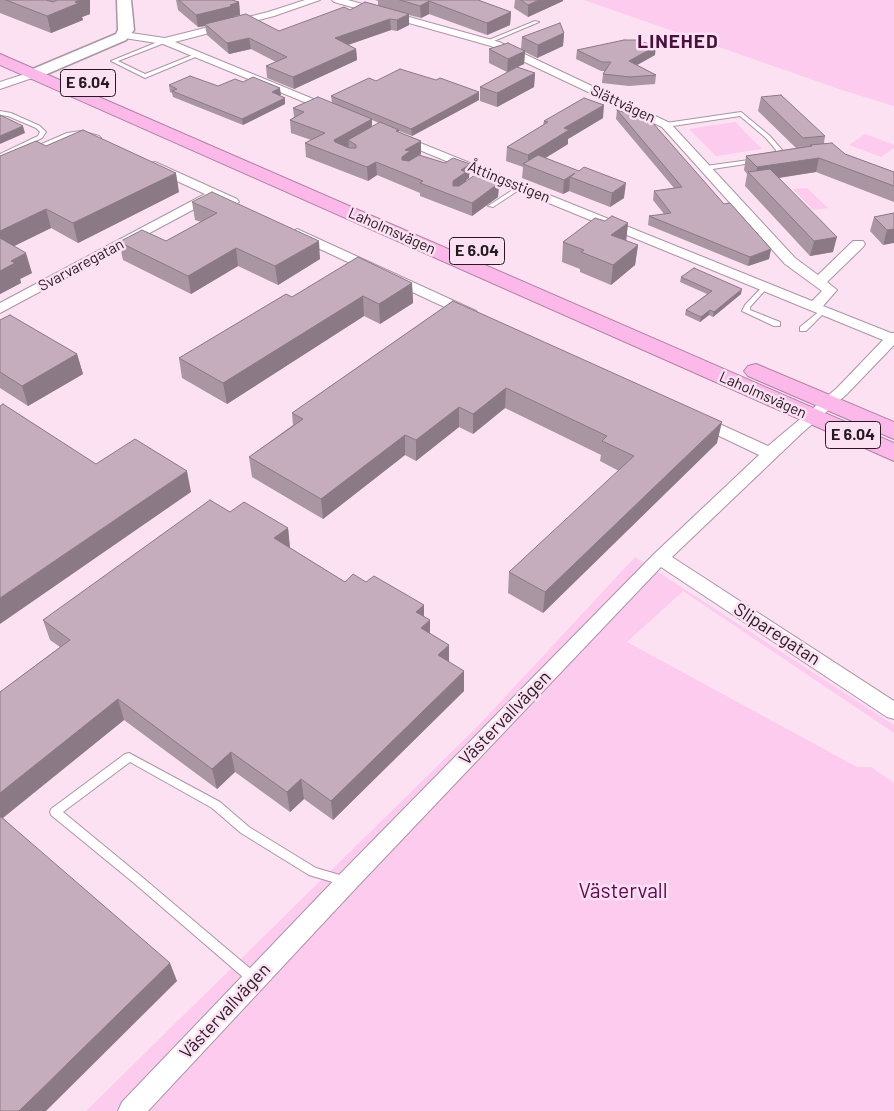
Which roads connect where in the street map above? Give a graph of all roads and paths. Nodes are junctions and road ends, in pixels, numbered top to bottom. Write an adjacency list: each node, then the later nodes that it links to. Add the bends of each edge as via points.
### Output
1 (124, 0): 5 (main road)
2 (315, 0): 6 (street)
3 (337, 0): 7 (street, Slättvägen)
4 (537, 22): 7 (lane)
5 (124, 35): 6 (street); 11 (main road)
6 (164, 41): 9 (street); 9 (lane, via 114,61 145,76)
7 (486, 42): 15 (street, Slättvägen)
8 (0, 44): 11 (highway, Laholmsvägen / E 6.04)
9 (197, 55): 14 (street)
10 (0, 59): 11 (highway, Laholmsvägen / E 6.04)
11 (43, 70): 12 (street); 40 (highway, Laholmsvägen / E 6.04)
12 (0, 86)
13 (0, 113): 18 (lane, via 16,117 43,132 40,137)
14 (345, 116)
15 (666, 124): 20 (lane, via 741,114 779,150); 25 (street, Slättvägen)
16 (386, 132): 26 (street, Åttingsstigen, via 432,155)
17 (108, 144): 24 (street, via 90,136 71,135)
18 (0, 156)
19 (788, 156): 20 (lane)
20 (779, 157): 21 (lane)
21 (770, 158)
22 (143, 160): 27 (street)
23 (761, 160): 25 (lane)
24 (0, 166)
25 (706, 168): 32 (street, Slättvägen, via 790,261)
26 (520, 187): 29 (lane); 33 (street, Åttingsstigen, via 600,223)
27 (214, 194): 28 (street); 34 (street, Svarvaregatan)
28 (241, 206)
29 (491, 206)
30 (286, 227): 36 (street)
31 (858, 244): 32 (street)
32 (820, 281): 35 (street, via 830,290)
33 (765, 287): 35 (street, Åttingsstigen); 37 (lane, via 745,308 749,313)
34 (0, 309)
35 (819, 309): 38 (lane); 39 (street, Åttingsstigen)
36 (484, 320)
37 (777, 324)
38 (803, 329)
39 (893, 338): 40 (street, Västervallvägen)
40 (821, 409): 42 (highway, Laholmsvägen / E 6.04); 43 (highway, Laholmsvägen / E 6.04); 44 (street, Västervallvägen)
41 (682, 412): 44 (street)
42 (894, 431)
43 (894, 453)
44 (771, 454): 45 (street, Västervallvägen)
45 (660, 558): 46 (street, Sliparegatan); 47 (street, Västervallvägen)
46 (894, 711)
47 (348, 881): 48 (street, Västervallvägen); 48 (lane, via 313,872 245,830 216,805 130,757 55,812)
48 (255, 980): 49 (street, Västervallvägen)
49 (131, 1111)

